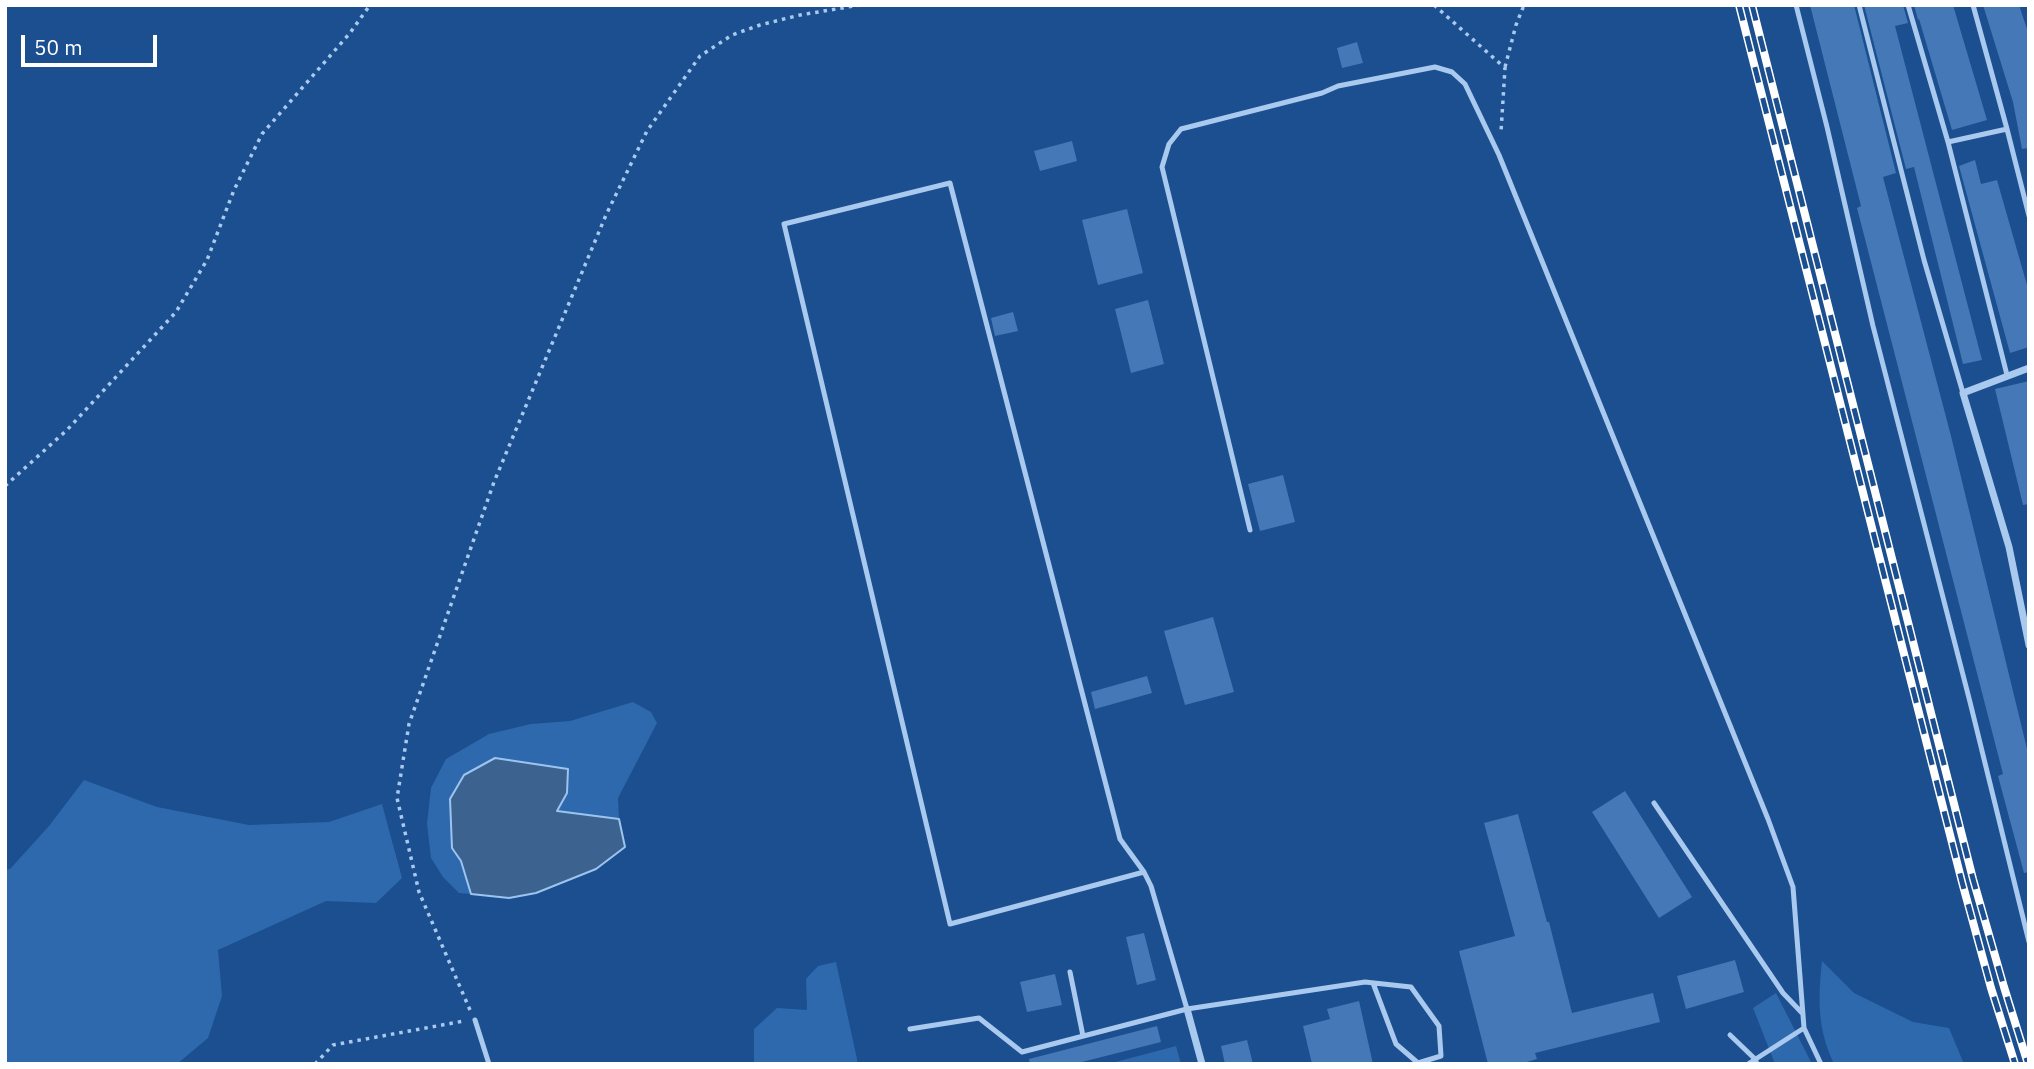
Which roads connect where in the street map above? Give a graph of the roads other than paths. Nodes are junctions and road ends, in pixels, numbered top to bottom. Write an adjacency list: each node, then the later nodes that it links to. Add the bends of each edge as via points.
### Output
1 (1796, 5): 15 (lane)
2 (1859, 5): 10 (lane)
3 (1908, 5): 6 (lane)
4 (1973, 5): 5 (lane)
5 (2007, 129): 6 (lane); 7 (lane)
6 (1948, 142): 9 (lane)
7 (2029, 216)
8 (2029, 368): 9 (street)
9 (2007, 375): 10 (street)
10 (1963, 393): 12 (street, via 2009,547)
11 (1250, 530): 19 (lane, via 1162,167 1169,144 1181,128 1338,86 1435,67 1452,72 1465,84 1499,155 1769,819 1793,887)
12 (2029, 645)
13 (1654, 803): 19 (lane, via 1783,993)
14 (1144, 872): 14 (lane, via 1120,839 950,183 784,224 950,924); 18 (lane)
15 (2029, 942)
16 (1070, 972): 24 (lane)
17 (1373, 983): 17 (lane, via 1411,987 1439,1026 1441,1056 1418,1063 1396,1044); 18 (lane)
18 (1187, 1009): 24 (lane); 27 (street)
19 (1803, 1014): 21 (lane)
20 (475, 1020): 26 (lane)
21 (1804, 1028): 25 (lane); 29 (lane)
22 (910, 1029): 24 (lane, via 979,1018 1022,1052)
23 (1730, 1035): 25 (lane)
24 (1083, 1036)
25 (1756, 1061): 28 (lane)
26 (489, 1064)
27 (1202, 1064)
28 (1748, 1064)
29 (1821, 1064)

